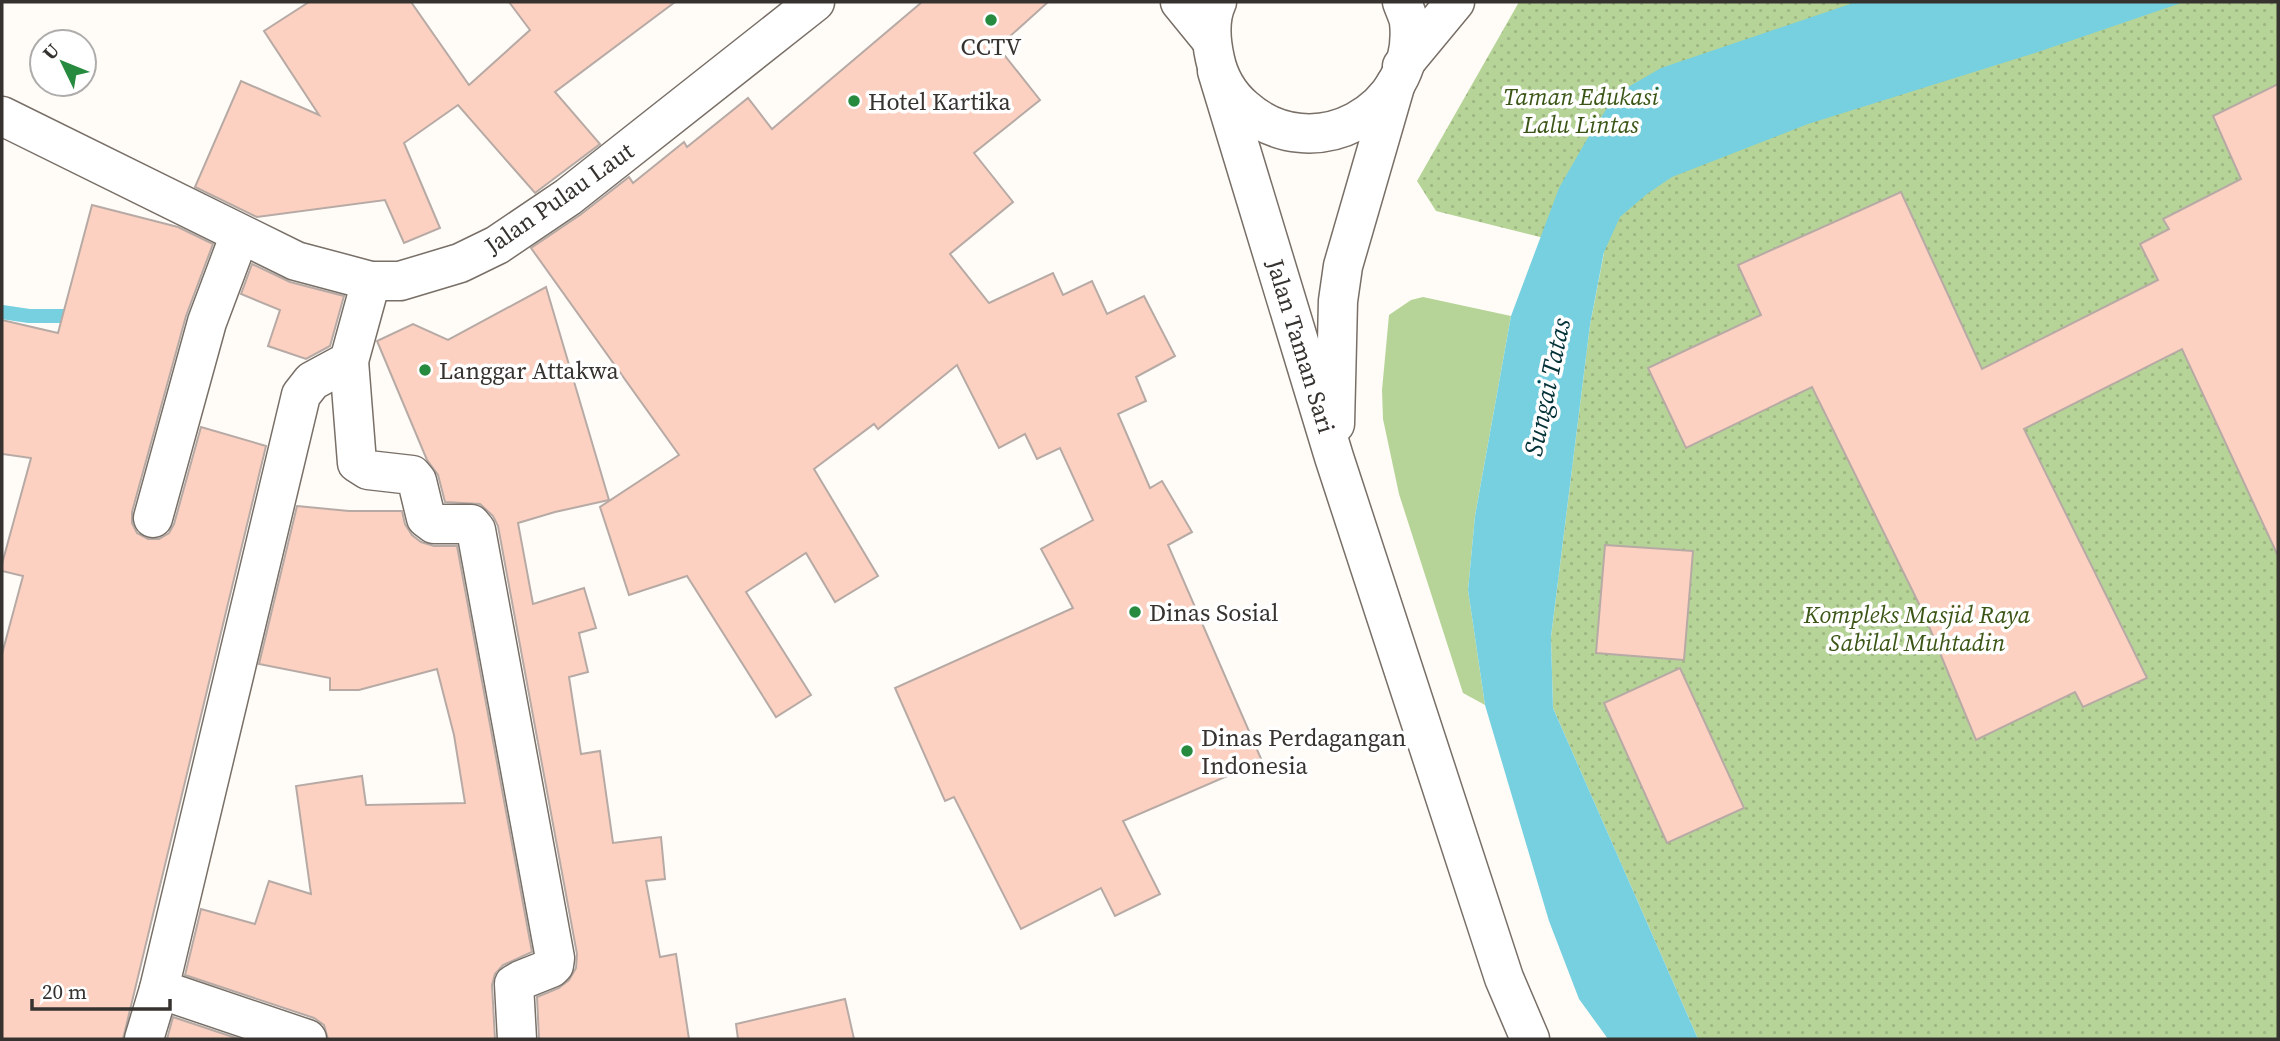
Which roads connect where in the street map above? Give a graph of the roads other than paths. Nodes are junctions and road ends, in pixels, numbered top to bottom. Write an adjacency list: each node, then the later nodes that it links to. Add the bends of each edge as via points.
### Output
1 (815, 2): 10 (main road, Jalan Pulau Laut, via 568,197 498,245 425,276)
2 (1180, 2): 6 (main road, Jalan Taman Sari)
3 (1217, 2): 6 (main road)
4 (1402, 2): 7 (main road, Jalan Taman Sari, via 1409,22 1407,54)
5 (1455, 2): 7 (main road)
6 (1214, 56): 7 (main road, via 1234,99 1257,120 1286,132 1318,134 1349,127 1376,109); 12 (main road, Jalan Taman Sari)
7 (1399, 75): 12 (main road, Jalan Taman Sari, via 1343,266)
8 (2, 116): 9 (main road, Jalan Pulau Laut)
9 (240, 234): 10 (main road, Jalan Pulau Laut, via 296,261); 13 (main road, via 207,322)
10 (371, 281): 11 (main road)
11 (349, 361): 14 (main road, via 312,381 301,395); 17 (main road, via 357,463 368,470 412,475 426,518 434,524 471,524 476,530 555,958 551,968 514,984)
12 (1334, 457): 18 (main road, via 1504,978)
13 (153, 518)
14 (159, 989): 15 (main road); 16 (main road)
15 (145, 1039)
16 (307, 1039)
17 (517, 1039)
18 (1530, 1039)

